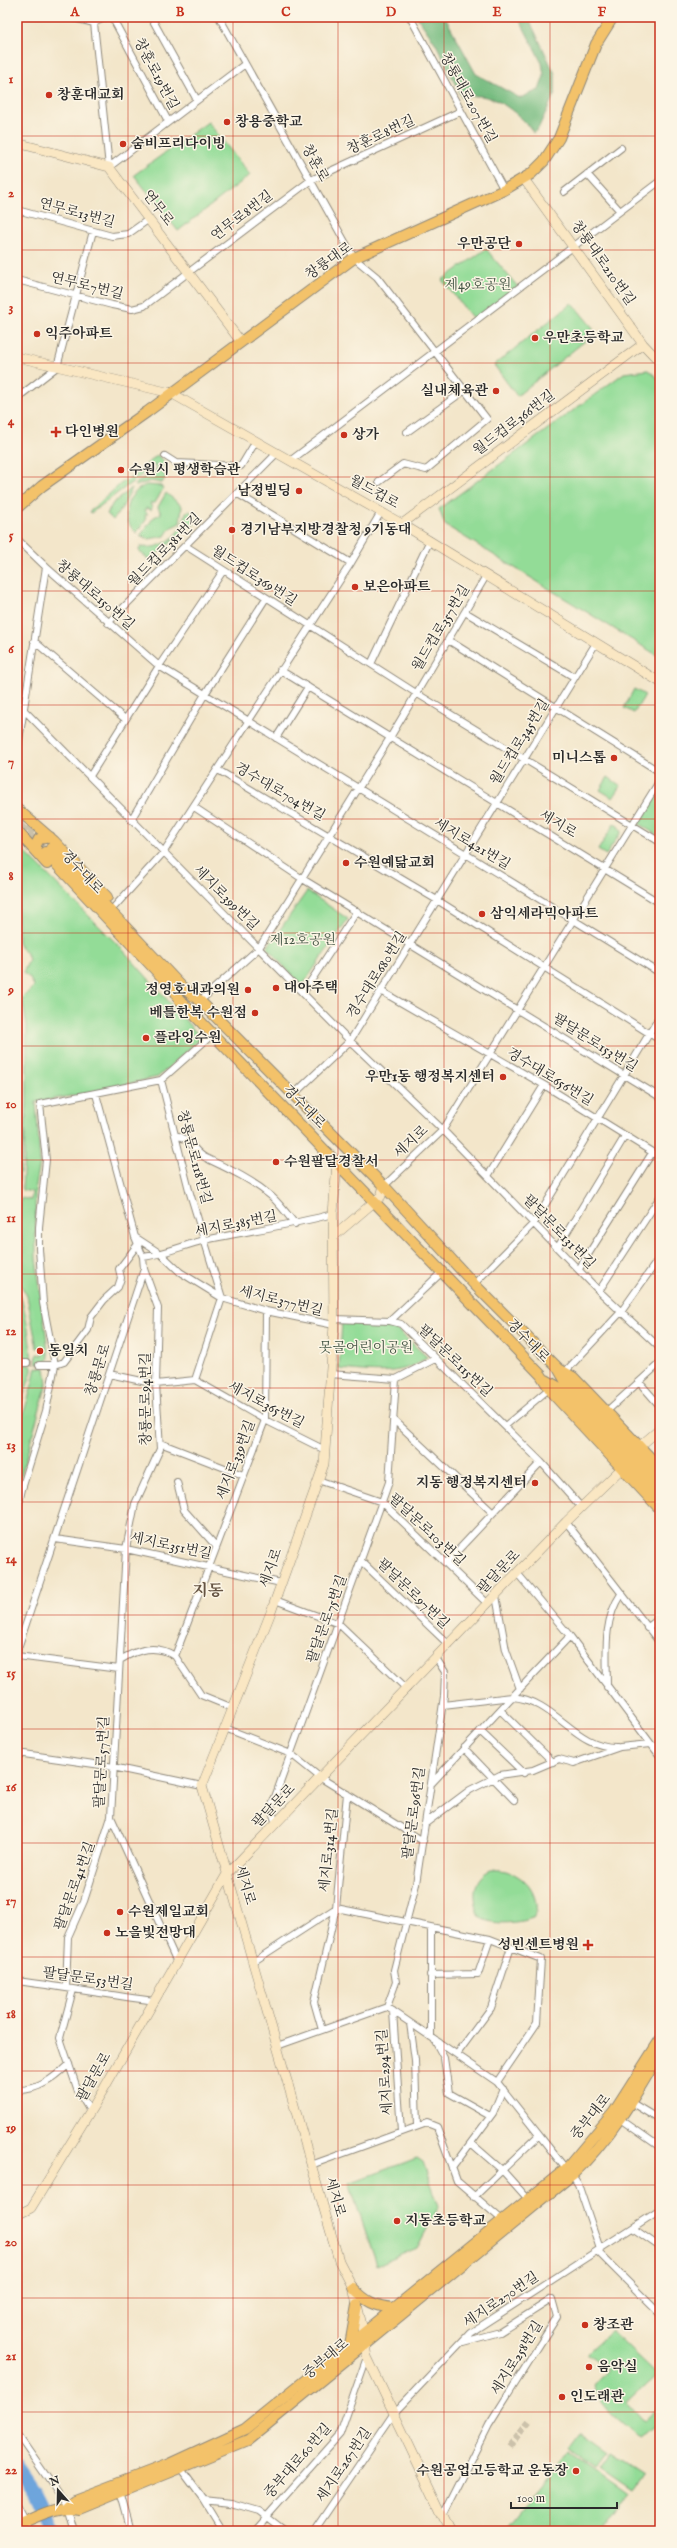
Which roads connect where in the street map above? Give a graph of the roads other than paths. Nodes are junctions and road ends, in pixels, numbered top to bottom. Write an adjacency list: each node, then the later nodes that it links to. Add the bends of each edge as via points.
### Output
1 (70, 17): 8 (street)
2 (106, 17): 8 (street)
3 (112, 17): 12 (street, 창훈로19번길)
4 (151, 17): 10 (street, 창훈로19번길)
5 (219, 17): 9 (street, 창훈로)
6 (410, 17): 11 (street, 창룡대로207번길)
7 (614, 17): 17 (main road, 창룡대로, via 596,44 559,138 544,161)
8 (94, 22): 15 (street)
9 (245, 64): 10 (street, 창훈로19번길); 18 (street, 창훈로)
10 (197, 100): 12 (street, 창훈로19번길)
11 (461, 111): 18 (street, 창훈로8번길); 20 (street, 창룡대로207번길)
12 (168, 121): 15 (street, 창훈로19번길)
13 (17, 143): 15 (street)
14 (621, 148): 16 (street)
15 (109, 167): 24 (street, 연무로)
16 (587, 174): 21 (street); 23 (street)
17 (524, 179): 20 (main road, 창룡대로); 26 (street, 창룡대로210번길)
18 (311, 180): 27 (street, 창훈로); 28 (street, 연무로8번길)
19 (660, 181): 23 (street)
20 (504, 190): 27 (main road, 창룡대로)
21 (564, 192)
22 (17, 210): 25 (street, 연무로13번길)
23 (620, 211): 26 (street)
24 (149, 219): 25 (street, 연무로13번길, via 120,237); 28 (street, 연무로)
25 (93, 231): 30 (street)
26 (573, 245): 32 (street, 창룡대로210번길); 33 (street)
27 (354, 258): 31 (main road, 창룡대로); 33 (street, via 372,272)
28 (188, 271): 30 (street, 연무로7번길, via 144,306 132,309); 31 (street, 연무로)
29 (17, 280): 30 (street, 연무로7번길)
30 (76, 296): 36 (street)
31 (241, 342): 38 (main road, 창룡대로)
32 (643, 344): 35 (street, 창룡대로210번길); 49 (street, 월드컵로366번길)
33 (435, 352): 37 (street); 44 (street)
34 (17, 357): 36 (street, 월드컵로)
35 (660, 362)
36 (57, 367): 38 (street, 월드컵로); 39 (street)
37 (465, 390): 40 (street); 45 (street, via 488,419 426,470 403,464)
38 (171, 393): 41 (street, 월드컵로); 47 (main road, 창룡대로, via 42,486)
39 (17, 398)
40 (407, 432)
41 (256, 441): 42 (street, 월드컵로); 43 (street, via 241,466 176,463)
42 (277, 453): 44 (street, 월드컵로); 46 (street, 월드컵로381번길)
43 (165, 456)
44 (290, 461): 48 (street, 월드컵로)
45 (379, 482)
46 (238, 494): 52 (street, 월드컵로381번길); 53 (street)
47 (17, 508)
48 (381, 512): 49 (street, 월드컵로); 53 (street)
49 (402, 524): 51 (street, 월드컵로)
50 (17, 539): 54 (street, 창룡대로150번길)
51 (430, 540): 56 (street, 월드컵로); 64 (street)
52 (186, 546): 55 (street, 월드컵로369번길); 59 (street, 월드컵로381번길)
53 (350, 564): 60 (street)
54 (46, 567): 59 (street, 창룡대로150번길); 62 (street)
55 (223, 571): 57 (street, 월드컵로369번길); 65 (street)
56 (486, 576): 58 (street, 월드컵로357번길); 63 (street, 월드컵로)
57 (266, 598): 60 (street, 월드컵로369번길); 71 (street)
58 (465, 612): 61 (street, 월드컵로357번길); 67 (street)
59 (108, 623): 65 (street, 창룡대로150번길)
60 (310, 626): 64 (street, 월드컵로369번길); 66 (street)
61 (448, 640): 70 (street, 월드컵로357번길); 72 (street)
62 (34, 641): 73 (street); 74 (street)
63 (596, 643): 67 (street, 월드컵로345번길); 68 (street, 월드컵로)
64 (371, 664): 70 (street, 월드컵로369번길)
65 (159, 666): 71 (street, 창룡대로150번길); 74 (street)
66 (280, 670): 69 (street); 75 (street)
67 (574, 677): 72 (street, 월드컵로345번길)
68 (660, 682)
69 (308, 687): 76 (street); 77 (street)
70 (416, 693): 76 (street, 월드컵로357번길); 80 (street, 월드컵로357번길)
71 (205, 694): 75 (street, 창룡대로150번길); 89 (street)
72 (556, 708): 80 (street, 월드컵로345번길); 82 (street)
73 (24, 710): 78 (street); 83 (street, 세지로399번길)
74 (125, 719): 83 (street)
75 (249, 722): 77 (street, 창룡대로150번길); 81 (street, 경수대로704번길)
76 (391, 736): 85 (street, 월드컵로357번길); 86 (street)
77 (276, 738): 85 (street, 창룡대로150번길)
78 (18, 739): 79 (street)
79 (17, 753)
80 (525, 757): 86 (street, 월드컵로345번길); 90 (street)
81 (218, 770): 87 (street, 경수대로704번길); 92 (street, 경수대로704번길)
82 (660, 772)
83 (90, 776): 89 (street, 세지로399번길)
84 (660, 780): 90 (street, 세지로)
85 (358, 789): 92 (street, 월드컵로357번길); 97 (street, 세지로421번길)
86 (496, 803): 97 (street, 월드컵로345번길); 98 (street, 세지로)
87 (194, 807): 96 (street, 경수대로704번길); 99 (street)
88 (17, 809): 93 (main road)
89 (131, 820): 96 (street, 세지로399번길)
90 (632, 825): 94 (street); 98 (street, 세지로)
91 (17, 832): 95 (main road)
92 (330, 835): 99 (street, 월드컵로357번길); 100 (street, 경수대로704번길)
93 (50, 837): 95 (main road, via 39,839 36,845); 102 (main road)
94 (660, 842)
95 (44, 851): 109 (main road, 경수대로); 116 (main road, 경수대로, via 171,996 178,998)
96 (164, 853): 102 (street, 경수대로704번길); 106 (street, 세지로399번길)
97 (465, 854): 100 (street, 경수대로680번길); 104 (street, 세지로421번길)
98 (605, 869): 101 (street); 104 (street, 세지로)
99 (301, 878): 103 (street); 106 (street, 월드컵로357번길)
100 (437, 900): 105 (street, 경수대로680번길); 107 (street)
101 (660, 903)
102 (115, 906): 109 (main road, via 185,983)
103 (357, 911): 105 (street); 111 (street)
104 (573, 920): 107 (street, 세지로); 108 (street, 세지로421번길)
105 (412, 943): 110 (street, 경수대로680번길); 113 (street)
106 (259, 948): 111 (street, 세지로399번길); 112 (street, 월드컵로357번길)
107 (544, 967): 113 (street, 세지로); 115 (street)
108 (660, 973)
109 (187, 989): 112 (main road, 경수대로)
110 (381, 990): 117 (street, 경수대로680번길); 119 (street)
111 (303, 993): 117 (street, 세지로399번길)
112 (200, 1001): 124 (main road, 경수대로)
113 (517, 1009): 119 (street, 세지로); 120 (street, 팔달문로153번길)
114 (660, 1016): 115 (street, 경수대로656번길)
115 (650, 1033): 118 (street); 120 (street, 경수대로656번길)
116 (213, 1034): 121 (street); 132 (main road, 경수대로)
117 (350, 1040): 124 (street, 경수대로680번길); 127 (street, 세지로399번길)
118 (660, 1040)
119 (491, 1055): 122 (street, 경수대로656번길); 127 (street, 세지로)
120 (624, 1075): 125 (street, 팔달문로153번길); 126 (street, 경수대로656번길)
121 (161, 1080): 123 (street); 128 (street, 창룡문로118번길)
122 (544, 1085): 126 (street, 경수대로656번길); 133 (street)
123 (96, 1094): 142 (street, 창룡문로); 165 (street, via 40,1104 46,1160 39,1249 43,1303)
124 (293, 1095): 134 (main road, 경수대로)
125 (660, 1097)
126 (597, 1119): 129 (street); 138 (street, 경수대로656번길)
127 (443, 1130): 133 (street, 팔달문로131번길); 134 (street, 세지로)
128 (175, 1135): 139 (street, via 188,1139 206,1158 219,1162 254,1182 272,1197); 141 (street, 창룡문로118번길)
129 (625, 1136): 130 (street); 143 (street)
130 (652, 1153): 131 (street); 149 (street)
131 (660, 1158)
132 (337, 1162): 136 (main road, 경수대로); 137 (street, 세지로)
133 (488, 1176): 138 (street, 팔달문로131번길)
134 (384, 1186): 136 (street, 세지로, via 381,1196); 152 (main road, 경수대로)
135 (660, 1197): 153 (street)
136 (374, 1202): 140 (street, 세지로); 151 (main road, 경수대로)
137 (333, 1214): 139 (street, 세지로385번길); 140 (street, 세지로)
138 (534, 1223): 143 (street, 팔달문로131번길); 152 (street, 경수대로656번길)
139 (296, 1224): 141 (street, 세지로385번길)
140 (334, 1236): 157 (street, 세지로)
141 (204, 1240): 144 (street, 세지로385번길); 154 (street, 세지로377번길)
142 (137, 1241): 144 (street, 세지로377번길); 145 (street, 창룡문로); 165 (street, via 119,1269 121,1278 118,1287 91,1316 88,1330 64,1362)
143 (558, 1247): 149 (street, 팔달문로131번길)
144 (161, 1254): 145 (street, 세지로385번길); 154 (street, 세지로377번길, via 180,1272)
145 (143, 1257): 148 (street, 창룡문로)
146 (660, 1257): 147 (street)
147 (655, 1265): 150 (street); 156 (street)
148 (144, 1269): 167 (street, 창룡문로); 172 (street, 창룡문로94번길, via 158,1308)
149 (579, 1269): 153 (street, 팔달문로131번길)
150 (660, 1271)
151 (442, 1272): 158 (street); 173 (main road, 경수대로)
152 (474, 1284): 166 (main road, 경수대로)
153 (599, 1291): 156 (street, 팔달문로131번길)
154 (222, 1298): 155 (street, 세지로377번길); 170 (street)
155 (266, 1311): 157 (street, 세지로377번길); 177 (street, 세지로339번길)
156 (621, 1312): 159 (street, 팔달문로131번길); 166 (street)
157 (334, 1322): 158 (street, 팔달문로115번길); 168 (street, 세지로)
158 (390, 1322): 160 (street, 팔달문로115번길, via 401,1324)
159 (660, 1348)
160 (435, 1359): 169 (street); 178 (street, 팔달문로115번길)
161 (17, 1363): 162 (street)
162 (27, 1363)
163 (660, 1363): 171 (street)
164 (39, 1365): 165 (street)
165 (55, 1365): 195 (street, via 46,1411 23,1483)
166 (562, 1370): 175 (main road, 경수대로); 179 (main road, 경수대로, via 566,1382)
167 (109, 1374): 172 (street); 198 (street, 창룡문로)
168 (330, 1374): 169 (street); 183 (street, 세지로)
169 (396, 1379): 176 (street, 팔달문로75번길)
170 (195, 1380): 172 (street); 177 (street, 세지로365번길)
171 (639, 1382): 174 (street); 175 (street)
172 (156, 1384): 181 (street, 창룡문로94번길)
173 (548, 1384): 178 (street); 179 (main road, 경수대로, via 560,1388); 185 (main road, 경수대로, via 553,1394)
174 (660, 1406)
175 (607, 1411): 182 (main road, 경수대로)
176 (393, 1419): 192 (street, 팔달문로75번길, via 389,1482); 196 (street)
177 (264, 1420): 183 (street, 세지로365번길); 187 (street, 세지로339번길)
178 (505, 1426): 184 (street, 팔달문로115번길)
179 (601, 1426): 190 (main road); 191 (main road)
180 (660, 1429): 182 (street)
181 (160, 1443): 187 (street); 200 (street, 창룡문로94번길, via 160,1449 135,1504)
182 (640, 1446): 186 (main road, 경수대로)
183 (325, 1450): 188 (street, 세지로, via 324,1464)
184 (541, 1462): 193 (street, 팔달문로115번길); 196 (street)
185 (622, 1468): 193 (street, 팔달문로); 194 (main road, 경수대로)
186 (660, 1468)
187 (243, 1474): 199 (street, 세지로339번길)
188 (318, 1480): 192 (street, 팔달문로103번길); 205 (street, 세지로)
189 (177, 1482): 199 (street, via 184,1510)
190 (660, 1482)
191 (660, 1495)
192 (382, 1502): 201 (street, 팔달문로75번길); 202 (street, 팔달문로103번길)
193 (581, 1507): 197 (street, 팔달문로)
194 (660, 1509)
195 (17, 1512)
196 (493, 1513): 202 (street)
197 (566, 1522): 204 (street, 팔달문로); 206 (street)
198 (55, 1540): 200 (street, 세지로351번길); 216 (street, 창룡문로)
199 (215, 1546): 203 (street, 세지로339번길)
200 (126, 1549): 203 (street, 세지로351번길); 220 (street, 팔달문로57번길)
201 (361, 1561): 211 (street, 팔달문로75번길); 215 (street, 팔달문로97번길)
202 (446, 1564): 209 (street, 팔달문로103번길)
203 (207, 1566): 205 (street, 세지로351번길); 218 (street, 세지로339번길)
204 (517, 1573): 207 (street, 팔달문로); 213 (street)
205 (281, 1583): 208 (street, 세지로)
206 (621, 1594): 212 (street); 222 (street, via 609,1619)
207 (496, 1596): 209 (street, 팔달문로); 224 (street, via 506,1650)
208 (275, 1600): 211 (street); 227 (street, 세지로)
209 (488, 1604): 215 (street, 팔달문로)
210 (660, 1618): 212 (street)
211 (338, 1624): 223 (street); 236 (street, 팔달문로75번길)
212 (647, 1628): 214 (street)
213 (570, 1636): 222 (street); 224 (street)
214 (660, 1643)
215 (449, 1645): 219 (street, 팔달문로)
216 (17, 1651)
217 (17, 1656): 221 (street)
218 (175, 1656): 220 (street, via 166,1649 150,1648); 227 (street, via 201,1695)
219 (436, 1658): 223 (street, 팔달문로); 226 (street, 팔달문로96번길, via 445,1672)
220 (120, 1660): 221 (street, 팔달문로57번길)
221 (119, 1669): 239 (street, 팔달문로57번길)
222 (607, 1687): 231 (street)
223 (407, 1689): 241 (street, 팔달문로)
224 (520, 1689): 225 (street)
225 (512, 1697): 226 (street); 228 (street); 232 (street, via 536,1701 587,1739 610,1748)
226 (443, 1705): 243 (street, 팔달문로96번길)
227 (233, 1708): 229 (street, 세지로)
228 (500, 1710): 230 (street); 238 (street)
229 (225, 1728): 236 (street); 244 (street, 세지로)
230 (480, 1731): 234 (street); 240 (street)
231 (650, 1744): 232 (street); 233 (street); 237 (street)
232 (620, 1747): 238 (street, via 574,1763 559,1759)
233 (660, 1747)
234 (464, 1748): 242 (street); 243 (street)
235 (17, 1753): 239 (street)
236 (291, 1754): 241 (street); 249 (street, 팔달문로75번길, via 271,1808)
237 (660, 1756)
238 (552, 1762): 240 (street)
239 (114, 1767): 244 (street); 247 (street, 팔달문로57번길)
240 (524, 1773): 242 (street)
241 (321, 1778): 245 (street); 249 (street, 팔달문로)
242 (492, 1778): 246 (street); 248 (street, via 470,1790)
243 (431, 1784): 248 (street, 팔달문로96번길)
244 (202, 1786): 251 (street, 세지로)
245 (347, 1794): 250 (street); 252 (street, 세지로314번길)
246 (514, 1800)
247 (111, 1817): 257 (street, 팔달문로57번길); 261 (street, 팔달문로41번길, via 84,1901 68,1937)
248 (426, 1823): 250 (street, 팔달문로96번길)
249 (276, 1824): 251 (street, 팔달문로)
250 (423, 1841): 253 (street, 팔달문로96번길)
251 (227, 1874): 257 (street, 팔달문로); 258 (street, 세지로)
252 (336, 1908): 253 (street, 세지로314번길); 258 (street, 세지로314번길); 266 (street, 세지로314번길, via 314,2002)
253 (406, 1924): 254 (street, 세지로314번길); 264 (street, 팔달문로96번길, via 394,1970 396,1982)
254 (431, 1928): 255 (street, 세지로314번길); 259 (street)
255 (490, 1939): 256 (street, 세지로314번길); 259 (street, via 478,1974)
256 (510, 1947): 271 (street, via 491,2008); 273 (street, 세지로314번길, via 541,1959 537,2023)
257 (177, 1962): 263 (street, 팔달문로)
258 (253, 1962): 269 (street, 세지로)
259 (430, 1974): 267 (street)
260 (17, 1981): 261 (street, 팔달문로53번길)
261 (66, 1988): 262 (street, 팔달문로53번길)
262 (73, 1990): 263 (street, 팔달문로53번길); 272 (street, via 60,2038)
263 (155, 2000): 277 (street, 팔달문로)
264 (390, 2009): 265 (street); 266 (street); 282 (street, 세지로294번길)
265 (410, 2022): 267 (street); 281 (street, via 415,2060)
266 (322, 2030): 269 (street)
267 (433, 2038): 271 (street); 278 (street, via 444,2058 449,2093)
268 (660, 2040): 289 (main road, 중부대로, via 614,2112)
269 (277, 2046): 286 (street, 세지로)
270 (660, 2053): 276 (main road, 중부대로)
271 (457, 2054): 273 (street)
272 (69, 2064): 275 (street, via 53,2080 25,2090); 277 (street, via 78,2091)
273 (497, 2082): 274 (street)
274 (503, 2089): 278 (street); 283 (street)
275 (17, 2090)
276 (632, 2103): 279 (main road, 중부대로); 280 (street, 중부대로)
277 (90, 2112): 293 (street, 팔달문로, via 31,2208)
278 (490, 2116): 284 (street)
279 (620, 2119): 285 (street, 중부대로); 289 (main road, 중부대로, via 592,2156)
280 (660, 2120)
281 (417, 2126): 282 (street, 세지로294번길); 287 (street, 세지로294번길, via 427,2123 437,2127)
282 (401, 2132): 286 (street, 세지로294번길)
283 (539, 2135): 288 (street); 289 (street)
284 (471, 2142): 287 (street); 288 (street)
285 (660, 2146)
286 (311, 2165): 298 (street, 세지로, via 339,2261)
287 (452, 2168): 290 (street, via 457,2181)
288 (502, 2170): 290 (street); 291 (street)
289 (569, 2172): 291 (main road, 중부대로); 297 (street, via 578,2184); 304 (main road, 중부대로)
290 (474, 2197): 294 (street)
291 (528, 2199): 294 (main road, 중부대로)
292 (660, 2210): 295 (street, 세지로270번길)
293 (17, 2215)
294 (501, 2219): 300 (main road, 중부대로)
295 (634, 2229): 296 (street); 297 (street, 세지로270번길)
296 (660, 2246)
297 (599, 2250): 301 (street); 303 (street, 세지로270번길, via 470,2333)
298 (352, 2288): 299 (street, 세지로); 300 (main road, via 371,2304)
299 (357, 2305): 302 (street, 세지로); 305 (main road)
300 (394, 2308): 302 (main road, 중부대로)
301 (660, 2314)
302 (363, 2333): 304 (street, 세지로); 305 (main road, 중부대로)
303 (463, 2342): 307 (street, 세지로270번길); 315 (street, 세지로258번길, via 500,2332 552,2300 557,2316 489,2425)
304 (365, 2344): 306 (street, 세지로); 309 (main road, 중부대로, via 248,2440)
305 (350, 2345): 312 (main road, 중부대로, via 237,2434 169,2464 74,2500)
306 (366, 2357): 307 (street, 세지로); 314 (street, 중부대로60번길, via 340,2434)
307 (394, 2413): 315 (street, 세지로); 322 (street, 세지로267번길)
308 (17, 2434): 312 (street)
309 (181, 2469): 310 (main road, 중부대로); 311 (street)
310 (120, 2491): 312 (main road, 중부대로, via 79,2509); 318 (street)
311 (204, 2500): 314 (street, via 231,2503); 319 (street)
312 (63, 2507): 316 (main road, 중부대로); 317 (street)
313 (17, 2508): 316 (street)
314 (266, 2516): 320 (street, 중부대로60번길); 321 (street)
315 (443, 2516): 323 (street, 세지로)
316 (25, 2524)
317 (74, 2531)
318 (131, 2531)
319 (223, 2531)
320 (254, 2531)
321 (285, 2531)
322 (314, 2531)
323 (450, 2531)

